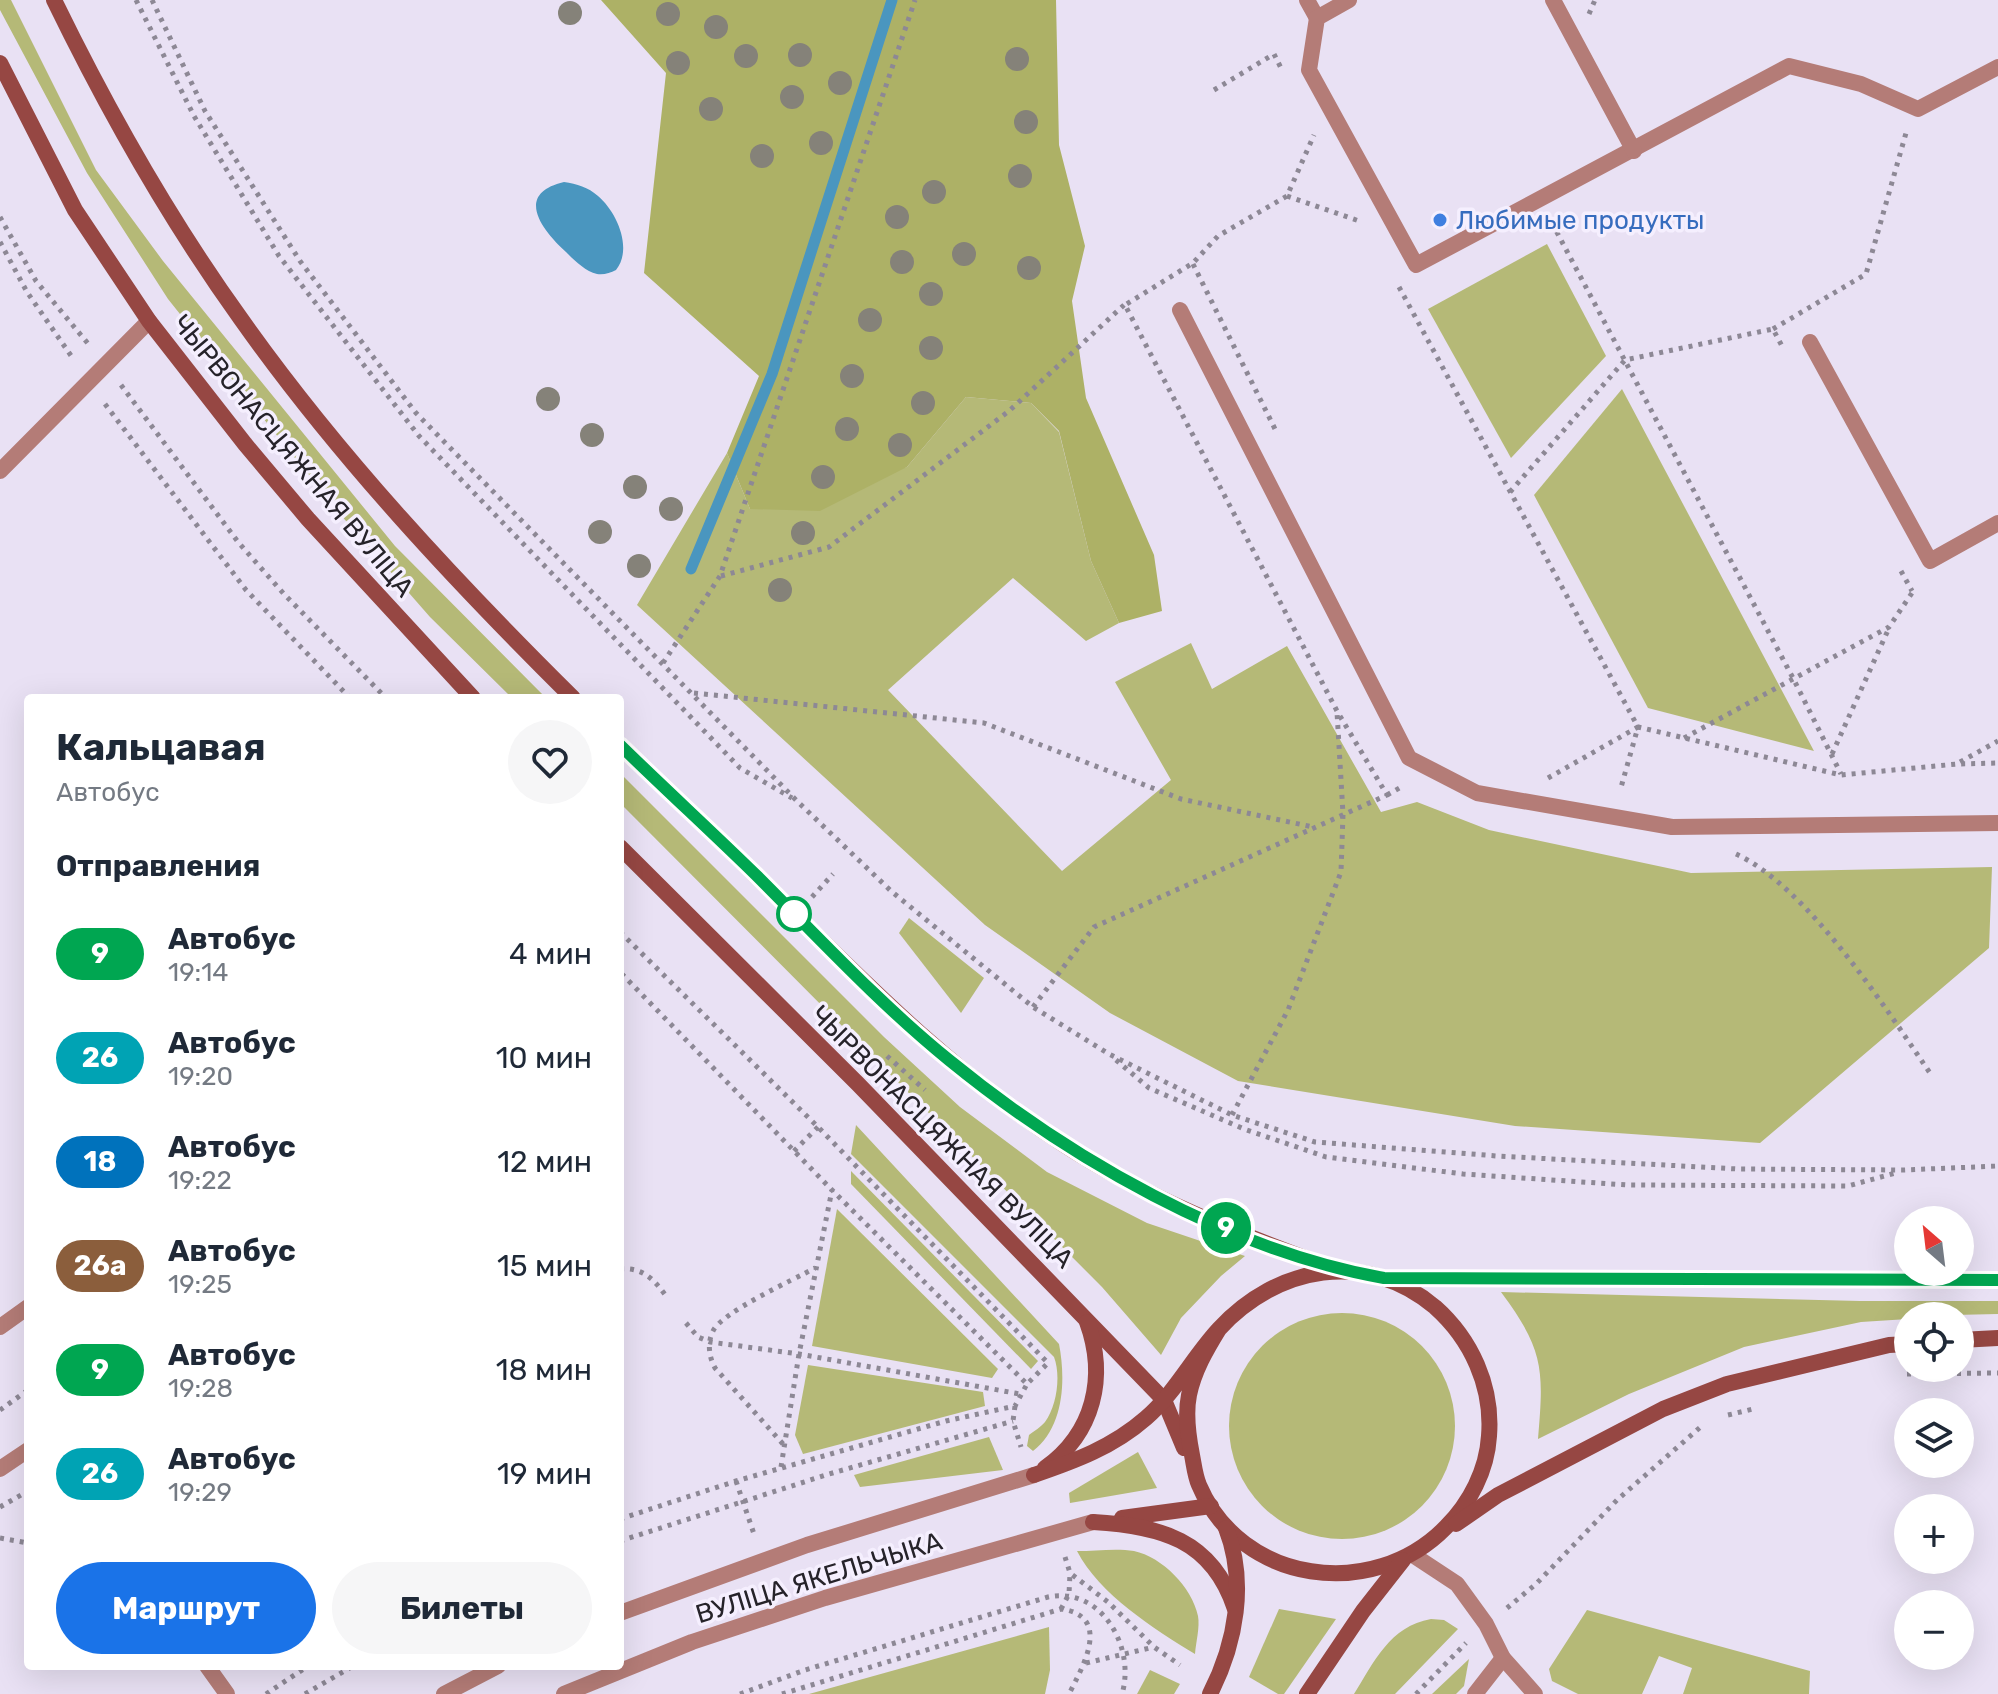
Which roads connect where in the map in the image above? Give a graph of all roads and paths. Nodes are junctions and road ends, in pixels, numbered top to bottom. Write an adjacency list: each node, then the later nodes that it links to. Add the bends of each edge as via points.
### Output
1 (54, 0): 47 (main road, ЧЫРВОНАСЦЯЖНАЯ ВУЛІЦА, via 172,217 281,374 421,541)
2 (136, 0): 60 (path, via 194,116 279,256 419,436 740,768)
3 (152, 0): 41 (path, via 205,111 300,261 406,400)
4 (915, 0): 37 (path)
5 (1307, 0): 8 (street)
6 (1349, 0): 8 (street)
7 (1553, 0): 17 (street)
8 (1317, 18): 17 (street, via 1309,70 1416,265)
9 (0, 63): 26 (main road, ЧЫРВОНАСЦЯЖНАЯ ВУЛІЦА, via 75,210)
10 (1998, 67): 17 (street, via 1918,109 1861,84 1789,66)
11 (1288, 80): 12 (path, via 1274,54)
12 (1214, 90)
13 (1893, 126): 14 (path)
14 (1906, 133): 15 (path); 27 (path, via 1866,274)
15 (1916, 138)
16 (1323, 144): 18 (path, via 1316,130)
17 (1634, 151)
18 (1287, 196): 19 (path, via 1365,223); 24 (path, via 1218,236 1193,263)
19 (1358, 210)
20 (0, 217): 31 (path, via 36,281)
21 (1550, 219): 30 (path)
22 (0, 242): 32 (path)
23 (1398, 284): 34 (path)
24 (1125, 305): 37 (path, via 1009,411 829,547); 48 (path)
25 (1180, 310): 56 (street, via 1409,758)
26 (149, 321): 31 (street); 46 (main road, ЧЫРВОНАСЦЯЖНАЯ ВУЛІЦА, via 308,519)
27 (1773, 329): 29 (path); 30 (path)
28 (1810, 342): 35 (street, via 1930,561)
29 (1787, 357)
30 (1625, 360): 34 (path); 42 (path)
31 (105, 364): 32 (street); 45 (path, via 238,542)
32 (87, 381): 33 (street); 44 (path, via 246,590)
33 (0, 471)
34 (1510, 492): 49 (path)
35 (1998, 523)
36 (1897, 564): 39 (path)
37 (720, 576): 41 (path)
38 (1924, 584): 39 (path)
39 (1912, 591): 40 (path)
40 (1889, 627): 42 (path); 53 (path)
41 (663, 663): 43 (path)
42 (1794, 680): 50 (path); 53 (path)
43 (691, 692): 60 (path); 64 (path, via 984,723 1181,799)
44 (346, 694)
45 (382, 694)
46 (469, 694)
47 (569, 694)
48 (1337, 711): 59 (path); 61 (path)
49 (1638, 727): 50 (path); 58 (path); 62 (path)
50 (1684, 738): 57 (path)
51 (1998, 741): 55 (path)
52 (624, 749): 82 (main road, ЧЫРВОНАСЦЯЖНАЯ ВУЛІЦА, via 846,966 1007,1106 1124,1181 1206,1220)
53 (1831, 755): 57 (path)
54 (1998, 763): 55 (path)
55 (1957, 764): 57 (path)
56 (1431, 771): 59 (path); 62 (street, via 1477,793)
57 (1841, 775)
58 (1546, 779)
59 (1387, 795): 61 (path)
60 (797, 801): 69 (path, via 891,891)
61 (1343, 814): 64 (path); 74 (path, via 1341,872 1288,1010)
62 (1613, 817): 63 (street, via 1672,827)
63 (1998, 823)
64 (1314, 827): 69 (path, via 1094,927)
65 (624, 851): 87 (main road, ЧЫРВОНАСЦЯЖНАЯ ВУЛІЦА)
66 (1727, 851): 72 (path, via 1754,863 1812,915)
67 (624, 936): 75 (path)
68 (624, 976): 76 (path)
69 (1033, 1007): 70 (path)
70 (1109, 1054): 74 (path); 78 (path, via 1149,1088 1326,1157 1463,1174 1628,1185 1848,1186)
71 (887, 1056): 73 (path)
72 (1932, 1076)
73 (925, 1090)
74 (1232, 1115): 78 (path, via 1315,1142 1738,1169)
75 (818, 1127): 76 (path); 98 (path, via 1048,1363)
76 (794, 1151): 79 (path)
77 (1998, 1166): 78 (path)
78 (1903, 1170)
79 (832, 1190): 80 (path); 98 (path)
80 (815, 1268): 93 (path, via 725,1318); 95 (path)
81 (624, 1269): 85 (path, via 648,1275)
82 (1336, 1269): 83 (main road); 90 (main road, via 1291,1279 1251,1299)
83 (1384, 1278): 84 (main road); 125 (main road, via 1421,1296 1452,1322 1475,1356 1487,1395 1489,1436 1480,1476 1461,1512)
84 (1998, 1280)
85 (666, 1296)
86 (24, 1310): 89 (street)
87 (1085, 1317): 101 (main road, ЧЫРВОНАСЦЯЖНАЯ ВУЛІЦА); 113 (main road, via 1096,1356 1094,1401 1071,1444)
88 (686, 1323): 93 (path)
89 (0, 1327)
90 (1219, 1329): 101 (main road); 115 (main road, via 1200,1360 1189,1396 1187,1432)
91 (1998, 1338): 92 (main road)
92 (1974, 1339)
93 (710, 1342): 95 (path); 108 (path, via 715,1368)
94 (1894, 1345): 125 (main road, via 1727,1384 1663,1409 1498,1495)
95 (799, 1354): 100 (path); 108 (path)
96 (1974, 1373): 97 (path)
97 (1998, 1373)
98 (1027, 1384): 100 (path)
99 (24, 1393): 104 (path)
100 (1020, 1394): 103 (path)
101 (1164, 1400): 113 (main road, via 1107,1446); 115 (main road, ЧЫРВОНАСЦЯЖНАЯ ВУЛІЦА)
102 (1767, 1405): 105 (path)
103 (1015, 1406): 107 (path); 111 (path)
104 (0, 1410)
105 (1723, 1417)
106 (1709, 1420): 135 (path, via 1617,1500 1536,1584)
107 (1013, 1421): 109 (path); 117 (path)
108 (783, 1445): 111 (path)
109 (1021, 1447)
110 (24, 1453): 112 (street)
111 (781, 1467): 114 (path)
112 (0, 1469)
113 (1034, 1475): 129 (street, ВУЛІЦА ЯКЕЛЬЧЫКА)
114 (736, 1481): 117 (path); 120 (path)
115 (1198, 1483): 118 (main road)
116 (24, 1493): 119 (path)
117 (743, 1501): 124 (path); 129 (path)
118 (1211, 1506): 121 (main road); 122 (main road)
119 (0, 1507)
120 (624, 1518)
121 (1093, 1522): 133 (main road, via 1143,1527 1178,1538 1215,1569); 146 (street, ВУЛІЦА ЯКЕЛЬЧЫКА, via 825,1598)
122 (1224, 1522): 128 (main road, via 1257,1550 1307,1571 1372,1570); 133 (main road, via 1236,1565)
123 (0, 1538): 126 (path)
124 (624, 1540)
125 (1432, 1541): 128 (main road)
126 (24, 1542)
127 (1064, 1556): 130 (path)
128 (1408, 1557): 135 (street, via 1457,1584); 157 (main road, via 1363,1611)
129 (764, 1560): 134 (street, ВУЛІЦА ЯКЕЛЬЧЫКА)
130 (1070, 1573): 131 (path); 136 (path)
131 (1069, 1594): 132 (path); 137 (path, via 1105,1617); 152 (path)
132 (1061, 1609): 139 (path, via 1086,1621 1091,1642); 153 (path)
133 (1235, 1609): 156 (main road, via 1228,1647)
134 (624, 1612)
135 (1486, 1624): 138 (street); 158 (path)
136 (1154, 1647): 137 (path); 140 (path)
137 (1125, 1655): 139 (path); 155 (path)
138 (1503, 1658): 159 (street); 160 (street)
139 (1085, 1663): 154 (path)
140 (1180, 1665)
141 (210, 1670): 147 (street)
142 (302, 1670): 148 (path)
143 (346, 1670): 149 (path)
144 (490, 1670): 150 (street)
145 (623, 1670): 151 (street, ВУЛІЦА ЯКЕЛЬЧЫКА)
146 (624, 1670)
147 (227, 1694)
148 (266, 1694)
149 (305, 1694)
150 (444, 1694)
151 (564, 1694)
152 (740, 1694)
153 (782, 1694)
154 (1069, 1694)
155 (1122, 1694)
156 (1210, 1694)
157 (1307, 1694)
158 (1416, 1694)
159 (1475, 1694)
160 (1535, 1694)

